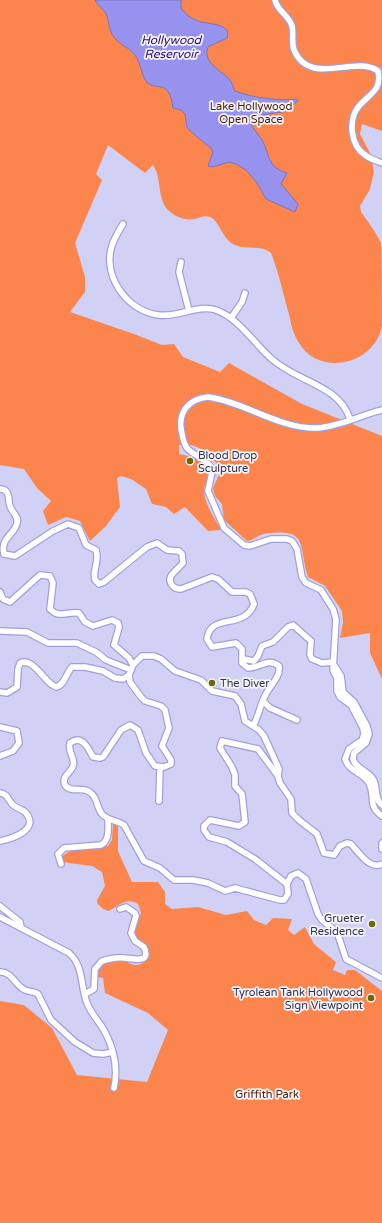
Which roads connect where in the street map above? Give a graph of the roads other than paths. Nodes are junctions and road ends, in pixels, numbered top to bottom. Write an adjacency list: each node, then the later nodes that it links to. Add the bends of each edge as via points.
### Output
1 (275, 0): 2 (street, via 292,25 292,45 300,60 320,69 368,65 378,71 379,86 356,110 352,134 364,155)
2 (382, 163)
3 (123, 224): 6 (street, via 114,240 110,259 111,271 121,292 138,307 158,315)
4 (181, 262): 6 (street, via 180,272)
5 (245, 293): 7 (street)
6 (189, 311): 7 (street, via 214,310)
7 (231, 318): 9 (street, via 286,370 324,388 339,399 347,408)
8 (382, 410): 9 (street)
9 (350, 419): 14 (street, via 327,427 302,427 212,398 202,398 188,405 180,419 188,449 212,467 208,495 224,528 244,545 283,539 294,544 304,580 319,589 335,612)
10 (0, 489): 13 (street, via 4,489 8,494 10,506 18,522 3,539 1,550 4,554 15,556 52,531 68,524 79,528 86,545 96,550 98,558 93,574 99,584 147,547 157,543 167,550 179,551 182,554 183,563 170,579 176,589 212,577 232,592 250,594 254,604 248,615 215,626 207,639 212,647 236,643 242,649)
11 (0, 592): 15 (street, via 3,599 10,602 40,575 50,576 53,583 50,609 60,615 79,613 85,622 93,626 112,620 118,623 114,645 129,658)
12 (0, 631): 15 (street, via 27,632 48,643 77,644)
13 (243, 659): 14 (street, via 254,661 262,646 273,642 293,625 311,641 312,659); 17 (street, via 242,663 248,668 267,662 279,666 279,673)
14 (333, 664): 25 (street, via 338,694 351,705 364,731 362,740 347,752 346,759 352,769 368,781)
15 (131, 670): 16 (street, via 122,679 102,671 72,667 62,683 56,687 47,682 30,663 24,662 20,663 18,669 17,687 7,693); 19 (street, via 142,656 154,656 175,671 201,680 212,691 235,696 241,704 245,721); 22 (street, via 130,682 141,697 161,706 166,714 169,728 162,746 171,760 168,766)
16 (0, 692)
17 (263, 701): 18 (street, via 270,708); 19 (street)
18 (297, 720)
19 (253, 726): 23 (street, via 264,736 279,769)
20 (0, 727): 21 (street, via 17,731 19,743 13,751)
21 (0, 756)
22 (160, 768): 26 (street); 29 (street, via 155,766 146,753 138,730 130,725 121,730 100,758 93,757 81,740 70,743 69,751 74,762 65,777 65,784 70,789 86,789 93,794 98,808)
23 (278, 776): 34 (street, via 291,799 292,813 317,834 324,853 334,855 344,843 347,843 371,865 376,867); 35 (street, via 258,749 222,742 220,748 232,767 235,786 242,794 245,822 239,826 210,820 204,826 204,830 209,837 227,842 255,859)
24 (0, 793): 30 (street, via 24,811 29,825 23,833)
25 (378, 800): 27 (street); 27 (street, via 374,809)
26 (159, 801)
27 (377, 811): 28 (street)
28 (382, 816)
29 (108, 819): 33 (street, via 106,842 64,848 58,854); 35 (street, via 124,825 144,861 160,868 174,880 193,880 208,883 221,890 235,888 280,900 284,900 288,894)
30 (0, 841)
31 (382, 843): 32 (street)
32 (382, 849)
33 (61, 864)
34 (382, 864)
35 (287, 884): 41 (street, via 291,876 298,873 306,879 318,914 336,932 346,959)
36 (0, 906): 39 (street, via 20,922)
37 (120, 909): 42 (street, via 126,907 135,912 131,933 135,941 144,947 145,955 138,960 125,958 102,961 95,969 94,989)
38 (0, 917): 39 (street)
39 (21, 927): 42 (street, via 75,958)
40 (0, 972): 43 (street, via 8,974 25,990 38,994 51,1020 75,1042 94,1053)
41 (382, 978)
42 (84, 994): 43 (street, via 87,1005 105,1032)
43 (113, 1052): 44 (street, via 117,1076)
44 (114, 1088)

